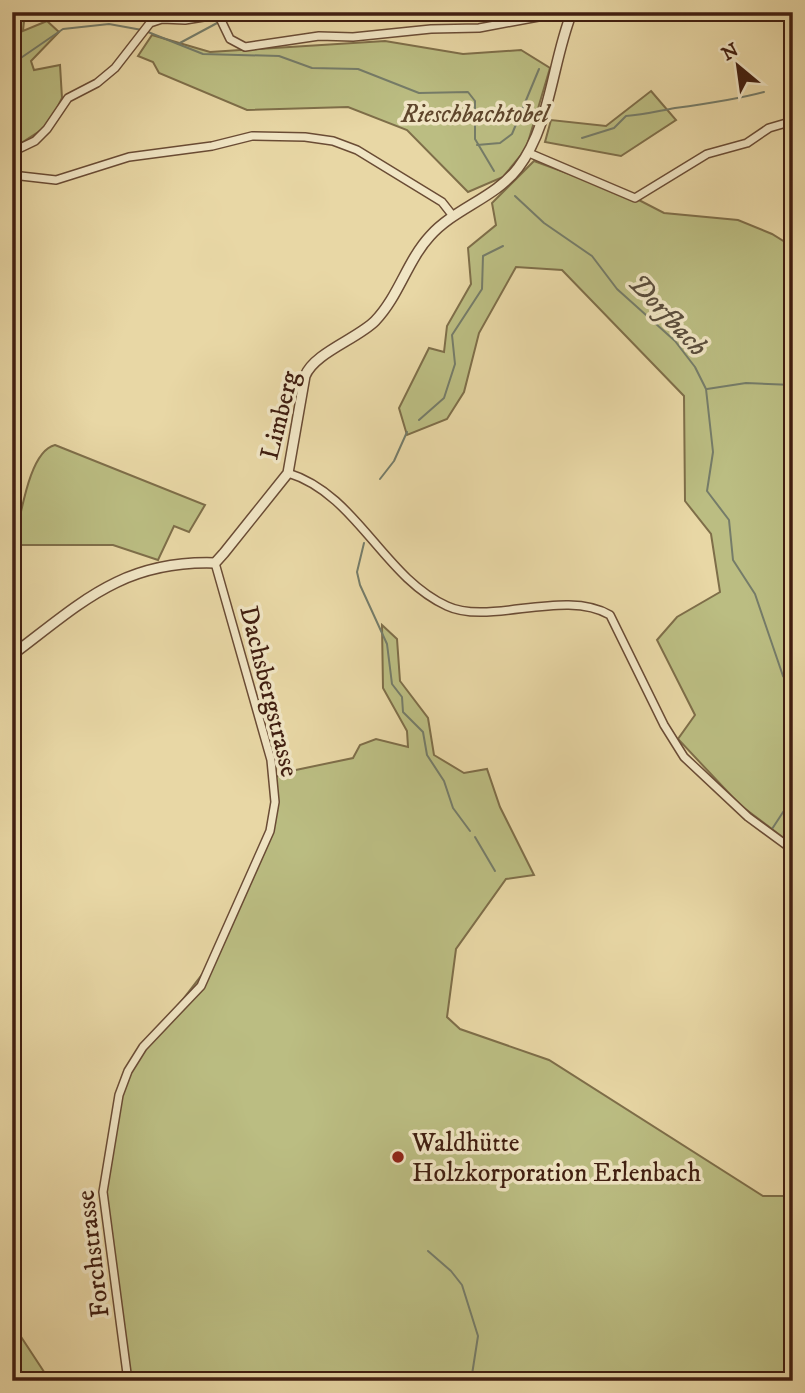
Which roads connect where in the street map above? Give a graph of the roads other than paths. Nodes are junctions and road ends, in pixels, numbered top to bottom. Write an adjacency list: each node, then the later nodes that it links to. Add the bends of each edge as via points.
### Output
1 (571, 14): 2 (street, via 479,28 308,37 245,47 233,42); 5 (street)
2 (218, 18): 4 (street, via 162,19 146,26 107,76 68,98 35,141)
3 (793, 121): 5 (street, via 766,130 747,143 707,154 635,198)
4 (12, 152)
5 (529, 153): 7 (street, Limberg, via 508,181)
6 (12, 175): 7 (street, via 57,180 128,157 252,136 305,137 357,150 442,202)
7 (453, 216): 8 (street, Limberg, via 428,237 376,320 307,371)
8 (288, 473): 9 (street, Limberg); 12 (street, via 326,494 403,573 449,608 576,605 596,607 610,615 684,757 755,823)
9 (215, 563): 10 (street, via 121,579 93,593); 11 (street, Dachsbergstrasse, via 271,760 275,802)
10 (12, 655)
11 (270, 831): 13 (street, Forchstrasse, via 201,986 143,1047 119,1095 103,1192)
12 (793, 850)
13 (128, 1381)

